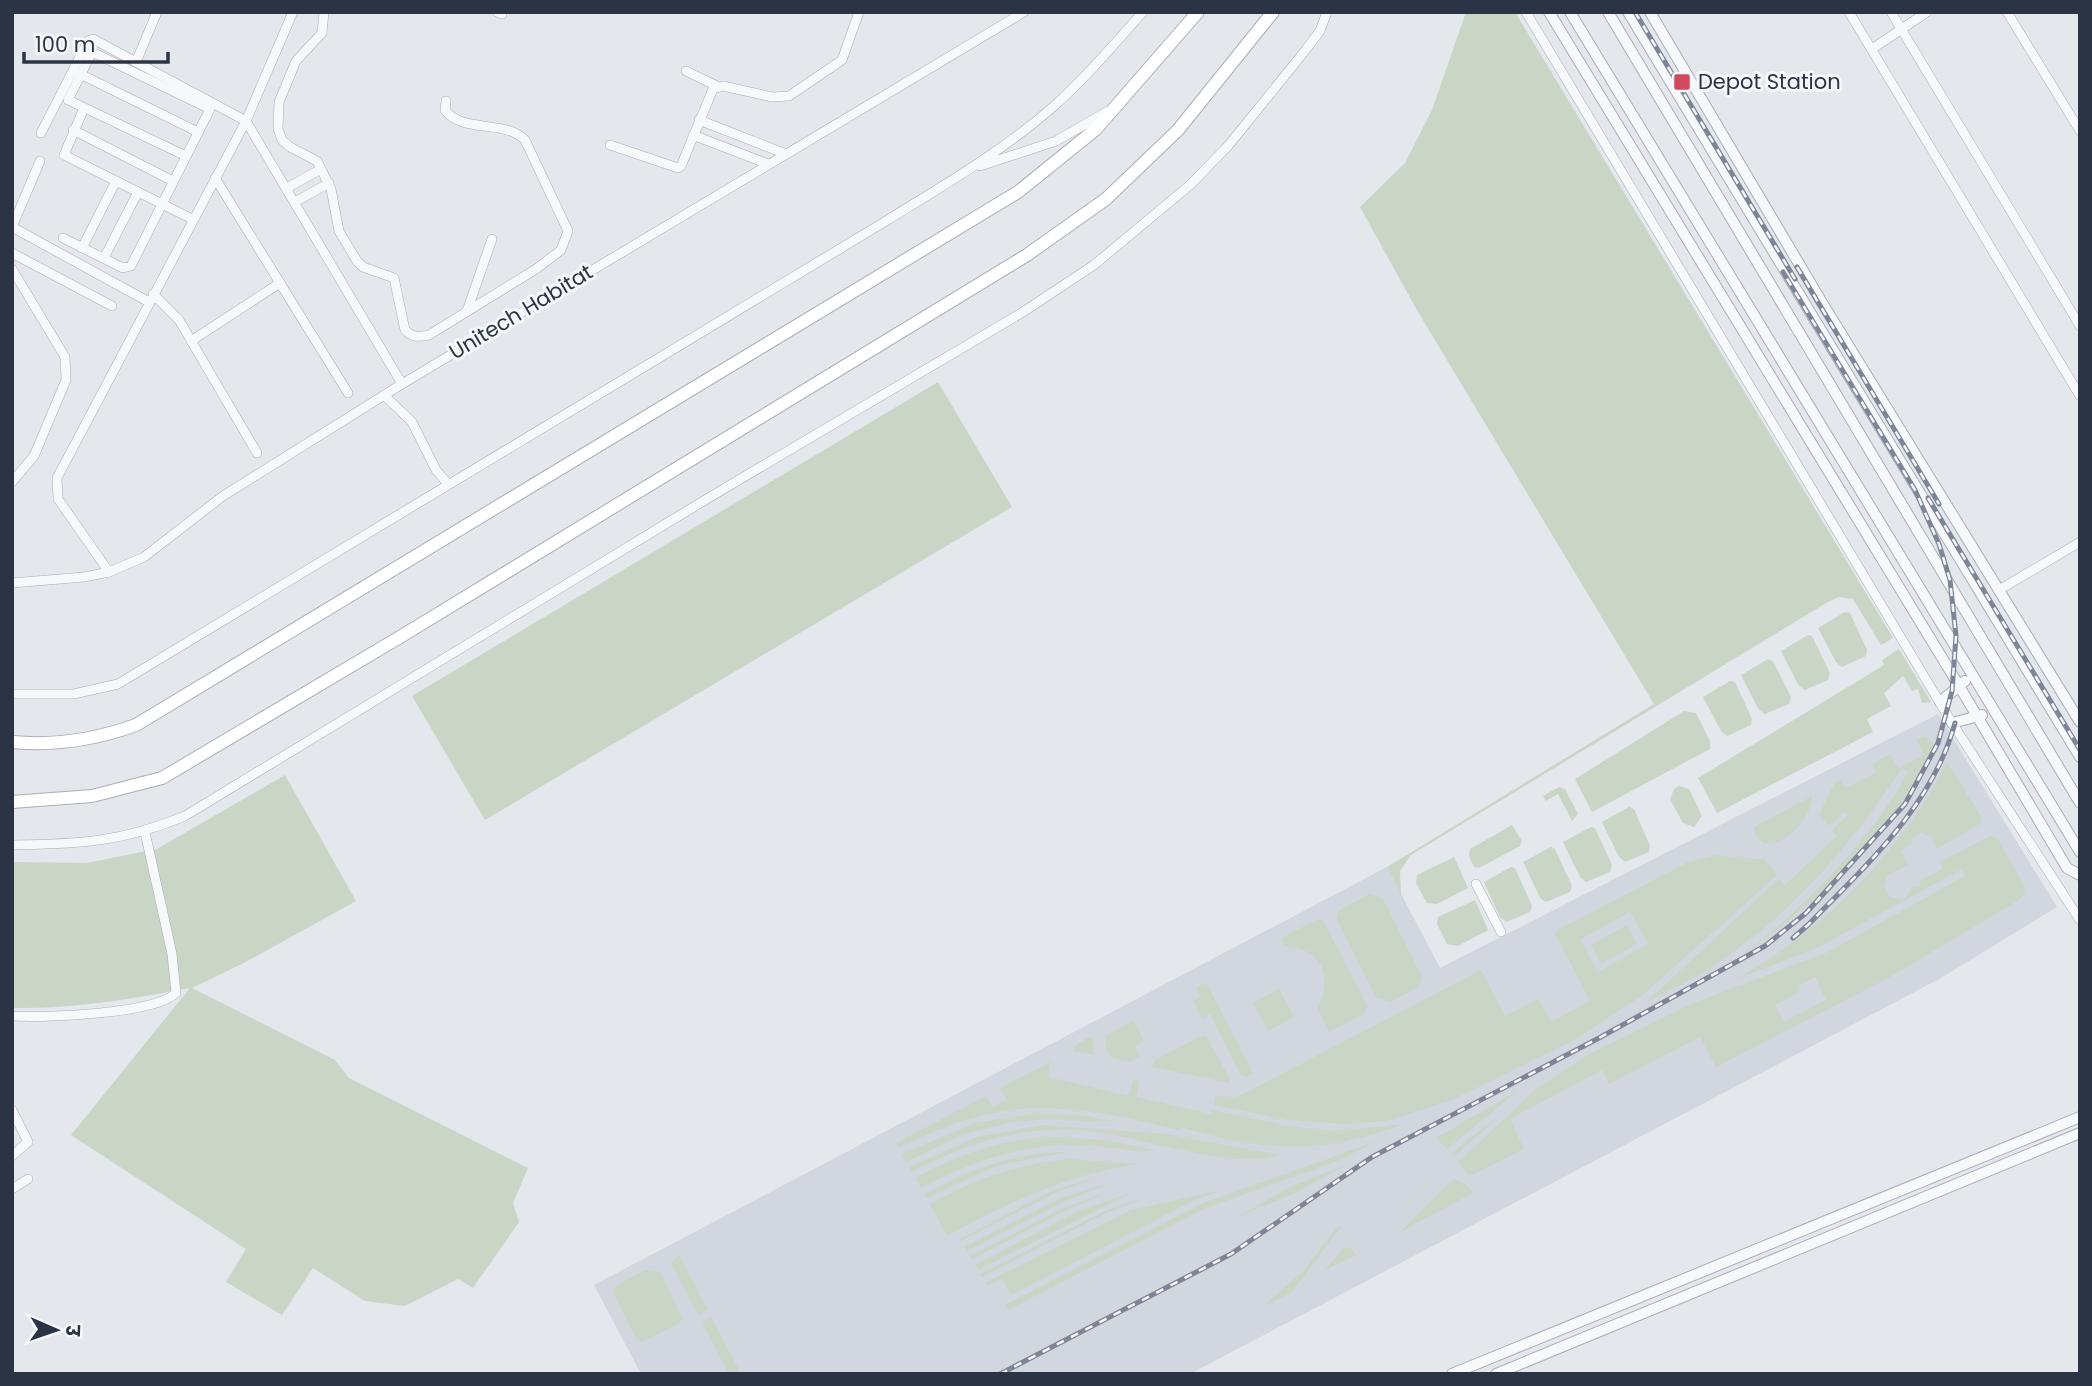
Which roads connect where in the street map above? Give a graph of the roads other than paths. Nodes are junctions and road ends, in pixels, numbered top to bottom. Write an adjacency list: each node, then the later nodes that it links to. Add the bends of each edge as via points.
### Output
1 (157, 12): 22 (street)
2 (293, 12): 30 (street)
3 (324, 12): 42 (street, via 322,33 296,61 277,113 282,140 317,160)
4 (859, 12): 25 (street, via 842,60 789,96)
5 (1024, 12): 37 (street, Unitech Habitat)
6 (1143, 12): 41 (street, via 1056,105)
7 (1198, 12): 27 (main road)
8 (1273, 12): 86 (main road, via 1178,131 1106,199 1027,255 162,778 92,796)
9 (1327, 12): 88 (street, via 1320,31 1228,146 1190,185 1094,265 198,809)
10 (1526, 12): 79 (street)
11 (1549, 12): 77 (street)
12 (1570, 12): 76 (street)
13 (1608, 12): 87 (street)
14 (1628, 12): 85 (street)
15 (1650, 12): 75 (street)
16 (1849, 12): 21 (street)
17 (1891, 12): 20 (street)
18 (1927, 12): 20 (street)
19 (2007, 12): 32 (street)
20 (1900, 28): 21 (street); 63 (street)
21 (1871, 49): 68 (street)
22 (136, 62): 30 (street); 34 (street, via 90,40)
23 (687, 71): 25 (street)
24 (80, 74): 28 (street, via 68,99); 33 (street); 33 (street, via 92,52 209,108)
25 (717, 86): 29 (street)
26 (446, 101): 62 (street, via 445,110 455,120 514,132 525,139 568,231 561,250)
27 (1116, 106): 41 (street, via 1056,141); 84 (main road, via 1096,129 1018,192 136,725 70,741)
28 (84, 108): 31 (street); 38 (street)
29 (699, 120): 35 (street); 37 (street)
30 (246, 121): 43 (street); 47 (street)
31 (73, 130): 44 (street, via 64,155); 45 (street)
32 (2080, 131)
33 (198, 132): 38 (street)
34 (41, 133)
35 (693, 135): 36 (street, via 678,168); 40 (street)
36 (610, 145)
37 (786, 154): 40 (street, Unitech Habitat)
38 (186, 156): 45 (street)
39 (40, 160): 52 (street)
40 (768, 164): 65 (street, Unitech Habitat)
41 (971, 168): 71 (street)
42 (321, 169): 46 (street); 47 (street)
43 (215, 177): 51 (street); 59 (street)
44 (116, 181): 48 (street); 55 (street)
45 (173, 181): 50 (street)
46 (329, 183): 49 (street); 62 (street, via 339,230 363,267 394,278 405,330 411,336 429,335)
47 (287, 188): 49 (street)
48 (138, 192): 50 (street); 57 (street)
49 (295, 202): 65 (street)
50 (161, 204): 51 (street); 57 (street, via 131,266 123,268)
51 (192, 219): 60 (street)
52 (12, 227): 60 (street)
53 (63, 238): 55 (street)
54 (492, 239): 62 (street)
55 (82, 247): 57 (street)
56 (12, 253): 61 (street)
57 (104, 258)
58 (12, 270): 70 (street, via 65,357 67,370 34,456)
59 (280, 283): 64 (street); 66 (street)
60 (151, 298): 64 (street, via 179,320); 73 (street, via 55,485 58,499)
61 (112, 306)
62 (467, 311)
63 (2080, 326)
64 (191, 341): 69 (street)
65 (402, 384): 67 (street, Unitech Habitat)
66 (348, 393)
67 (384, 395): 71 (street, via 412,422); 73 (street, Unitech Habitat, via 223,496 145,557)
68 (2080, 396)
69 (257, 453)
70 (12, 482)
71 (448, 484): 78 (street, via 118,684 74,694)
72 (2080, 542): 75 (street)
73 (109, 572): 74 (street, Unitech Habitat)
74 (12, 583)
75 (1999, 590): 82 (street)
76 (1972, 675): 77 (street); 80 (street)
77 (1959, 685): 79 (street); 81 (street)
78 (12, 694)
79 (1940, 702): 83 (street)
80 (1995, 712): 81 (street); 90 (street)
81 (1977, 716): 83 (street); 91 (street, via 2067,868)
82 (2080, 722)
83 (1951, 723): 93 (street)
84 (12, 742)
85 (2080, 757)
86 (12, 802)
87 (2080, 803)
88 (145, 832): 89 (street, via 114,841); 95 (street, via 176,993 154,1005)
89 (12, 845)
90 (2080, 852)
91 (2080, 875)
92 (1476, 884): 94 (street)
93 (2080, 920)
94 (1501, 932)
95 (12, 1016)
96 (12, 1110): 99 (street, via 27,1142)
97 (2080, 1117): 102 (street)
98 (2080, 1133): 103 (street)
99 (12, 1157)
100 (28, 1179): 101 (street)
101 (12, 1189)
102 (1452, 1374)
103 (1496, 1374)

